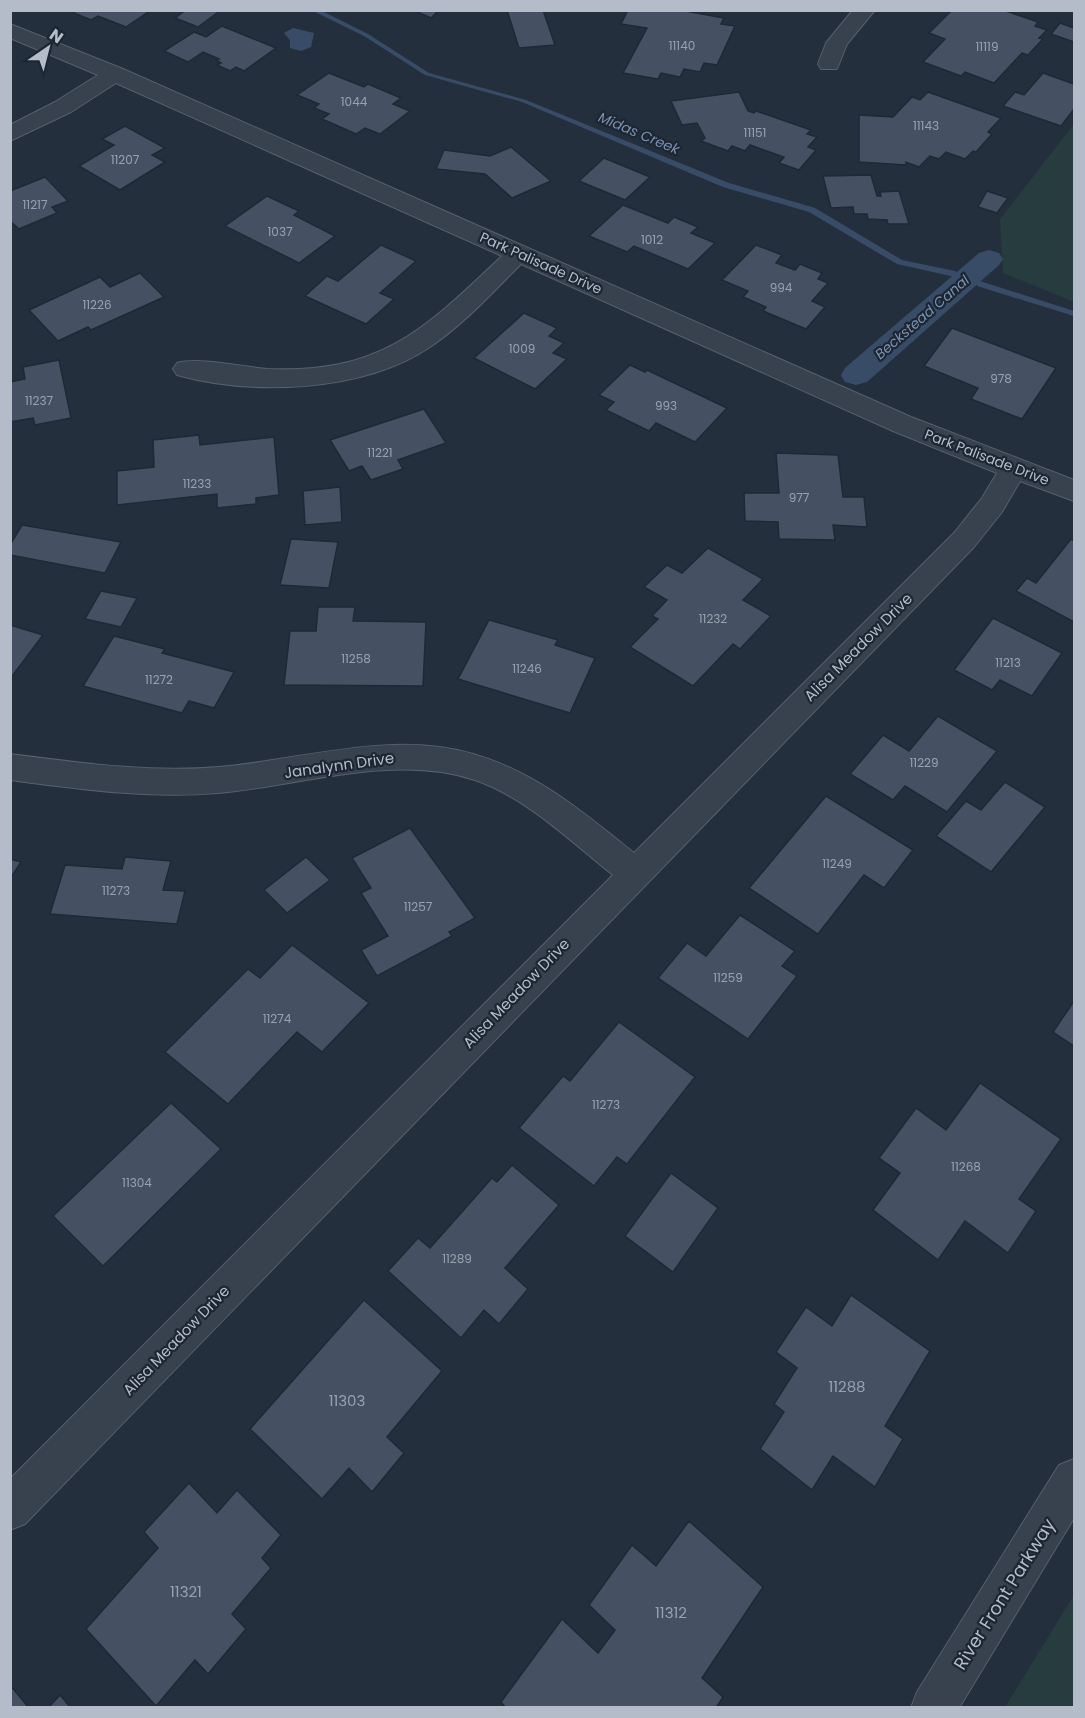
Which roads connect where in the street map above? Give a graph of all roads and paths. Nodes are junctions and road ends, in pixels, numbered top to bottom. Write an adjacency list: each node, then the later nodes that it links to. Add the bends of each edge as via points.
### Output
1 (865, 10): 3 (street, via 837,43)
2 (10, 30): 4 (street, Park Palisade Drive)
3 (829, 63)
4 (116, 74): 5 (street); 6 (street, Park Palisade Drive)
5 (10, 134)
6 (519, 253): 7 (street, via 437,329 404,351 361,369 307,378 249,378); 8 (street, Park Palisade Drive, via 902,424)
7 (186, 369)
8 (1013, 469): 9 (street, Park Palisade Drive); 11 (street, Alisa Meadow Drive, via 992,505 964,540)
9 (1074, 491)
10 (10, 767): 11 (street, Janalynn Drive, via 119,781 171,783 273,774 375,757 425,757 473,766 518,786)
11 (634, 873): 13 (street, Alisa Meadow Drive)
12 (1074, 1480): 14 (street, River Front Parkway)
13 (10, 1509)
14 (933, 1707)

